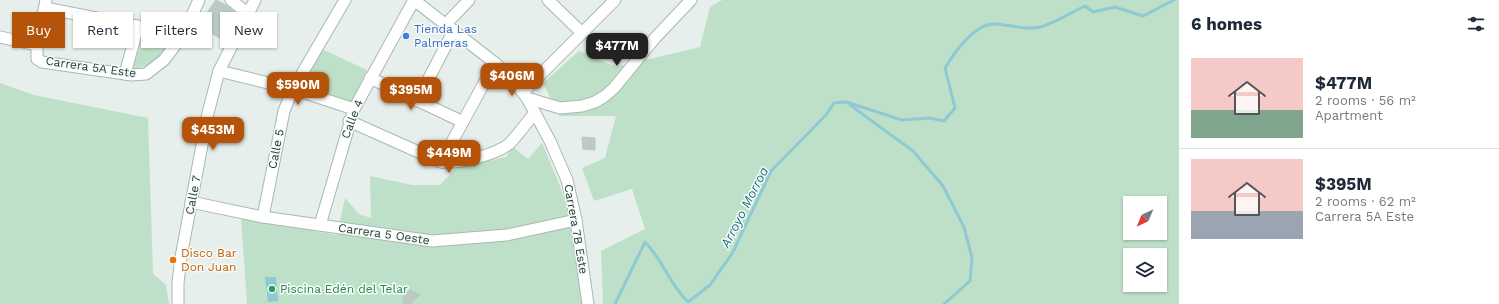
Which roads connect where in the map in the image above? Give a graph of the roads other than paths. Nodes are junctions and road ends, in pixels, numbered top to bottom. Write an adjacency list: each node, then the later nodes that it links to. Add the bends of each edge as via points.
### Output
1 (199, 0): 11 (street)
2 (231, 0): 12 (street)
3 (255, 0): 13 (street, Calle 7)
4 (345, 0): 27 (street, Calle 5)
5 (414, 0): 16 (street, Carrera 7B Este); 26 (street, Calle 4)
6 (469, 0): 16 (street)
7 (548, 0): 17 (street)
8 (615, 0): 17 (street)
9 (691, 0): 28 (street, via 655,38 614,88 595,102 560,108)
10 (45, 4): 14 (street)
11 (194, 12)
12 (246, 12)
13 (248, 12)
14 (138, 26): 15 (street); 25 (street)
15 (141, 27)
16 (450, 27): 23 (street, Carrera 7B Este); 29 (street)
17 (582, 33): 28 (street)
18 (0, 37): 19 (street, Carrera 5A Este)
19 (12, 40)
20 (37, 48): 25 (street, Carrera 5A Este, via 37,59 42,62)
21 (173, 48): 25 (street, Carrera 5A Este, via 164,60 146,74)
22 (230, 48): 24 (street, Calle 7)
23 (495, 63): 28 (street, Carrera 7B Este); 33 (street)
24 (219, 71): 27 (street); 35 (street, Calle 7, via 208,113)
25 (125, 74)
26 (370, 78): 29 (street); 30 (street, Calle 4)
27 (293, 89): 30 (street); 36 (street, Calle 5, via 277,138)
28 (525, 95): 31 (street, Carrera 7B Este)
29 (417, 101): 33 (street)
30 (354, 109): 32 (street, Calle 4)
31 (535, 113): 34 (street, via 508,144 499,150 455,162); 37 (street, Carrera 7B Este, via 567,180)
32 (349, 121): 34 (street); 38 (street, Calle 4)
33 (463, 122): 34 (street)
34 (441, 162)
35 (192, 202): 36 (street, Carrera 5 Oeste); 39 (street, Calle 7, via 181,257)
36 (262, 217): 38 (street, Carrera 5 Oeste)
37 (576, 220): 38 (street, Carrera 5 Oeste, via 507,235 432,241); 40 (street, Carrera 7B Este)
38 (320, 225)
39 (178, 304)
40 (588, 304)

